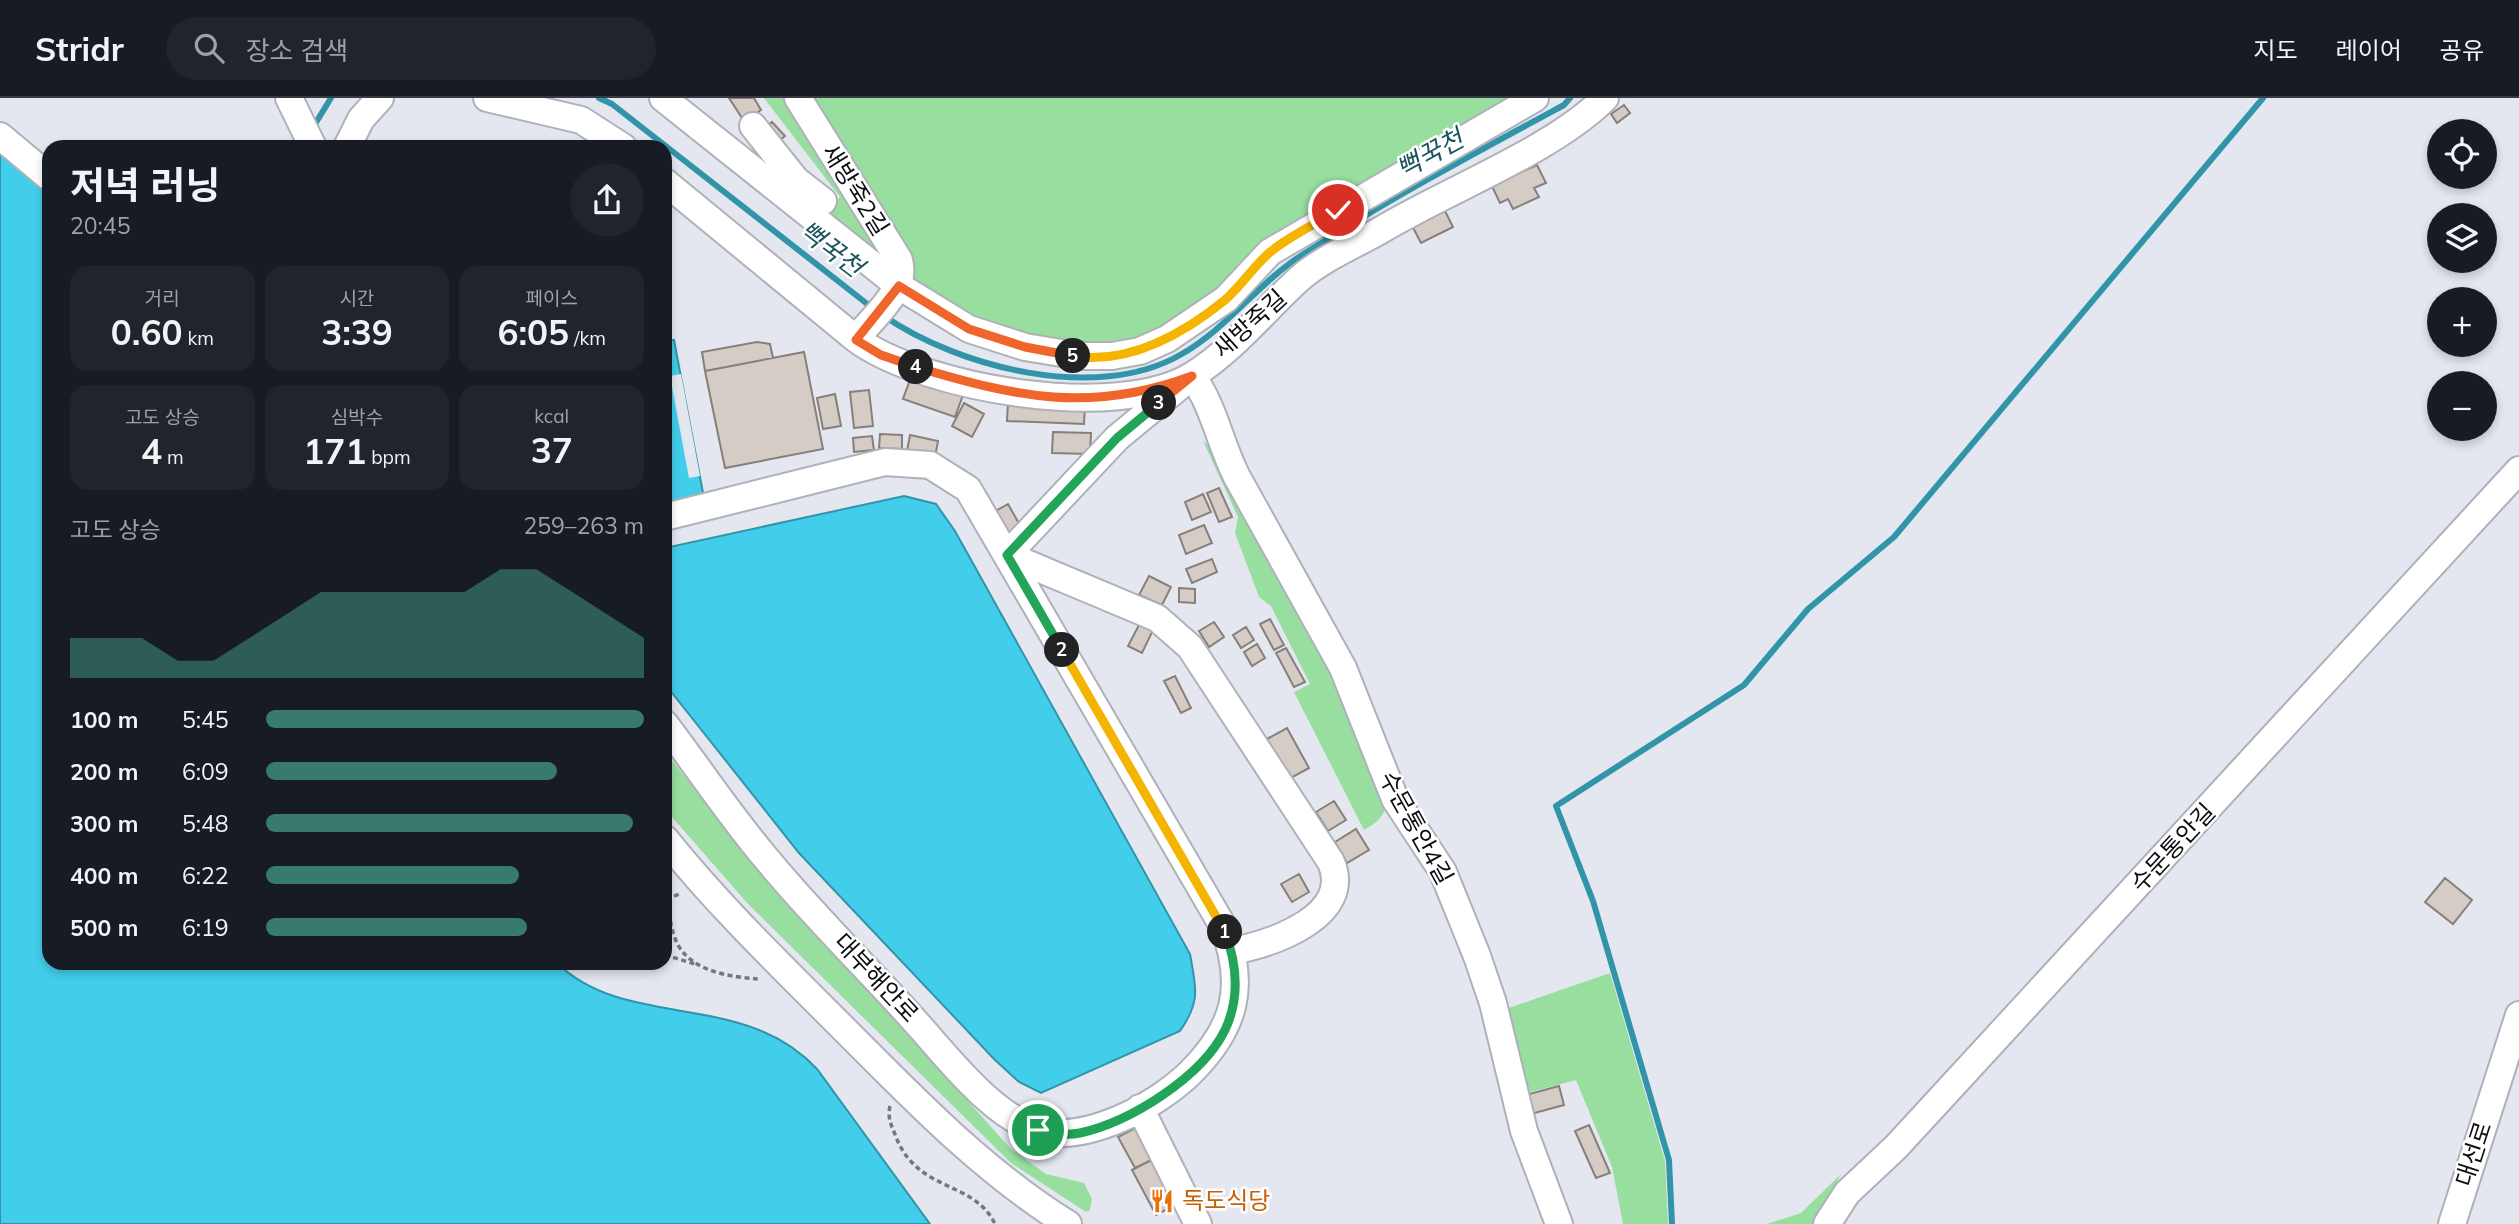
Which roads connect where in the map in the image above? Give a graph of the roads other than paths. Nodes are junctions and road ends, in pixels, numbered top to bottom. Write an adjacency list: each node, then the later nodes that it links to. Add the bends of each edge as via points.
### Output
1 (289, 98): 10 (street)
2 (380, 98): 11 (street)
3 (487, 98): 12 (street, via 581,120)
4 (663, 98): 15 (street, 새방죽길)
5 (798, 98): 16 (street, 새방죽2길, via 899,260 902,271)
6 (1535, 98): 16 (street, 새방죽길, via 1270,252 1226,299 1167,339 1140,351 1079,356 1025,347 969,329)
7 (1605, 98): 18 (street, 새방죽길, via 1541,144 1398,219 1301,277 1261,319)
8 (753, 126): 15 (street, via 796,180 824,202)
9 (0, 136): 13 (street)
10 (310, 140)
11 (350, 140)
12 (612, 140)
13 (42, 171)
14 (672, 188): 17 (street, 새방죽길)
15 (813, 217): 16 (street, 새방죽길)
16 (896, 288): 17 (street)
17 (859, 335): 18 (street, 새방죽길, via 895,362 983,387 1030,394 1107,398)
18 (1192, 376): 21 (street, via 1117,438); 30 (street, 수문통안4길, via 1207,401 1237,477 1343,668 1395,799 1443,872 1493,1003 1524,1132)
19 (2519, 470): 31 (street, 수문통안길, via 1896,1147 1847,1193)
20 (672, 514): 21 (street, 대부해안로, via 885,462 906,461 930,465 968,489)
21 (1007, 555): 24 (street, 대부해안로, via 1224,928); 24 (street, via 1157,618 1175,630 1331,862 1337,876 1335,891 1317,914 1270,941)
22 (672, 733): 27 (street, 대부해안로, via 770,864 971,1082 1016,1121 1038,1130 1080,1133)
23 (672, 847): 28 (street, via 742,926 917,1102 976,1158)
24 (1233, 951): 27 (street, 대부해안로, via 1236,980 1224,1031 1189,1073)
25 (2519, 1015): 26 (street, 대선로)
26 (2508, 1082): 32 (street, 대선로)
27 (1140, 1108): 29 (street)
28 (1068, 1224)
29 (1198, 1224)
30 (1559, 1224)
31 (1827, 1224)
32 (2452, 1224)

